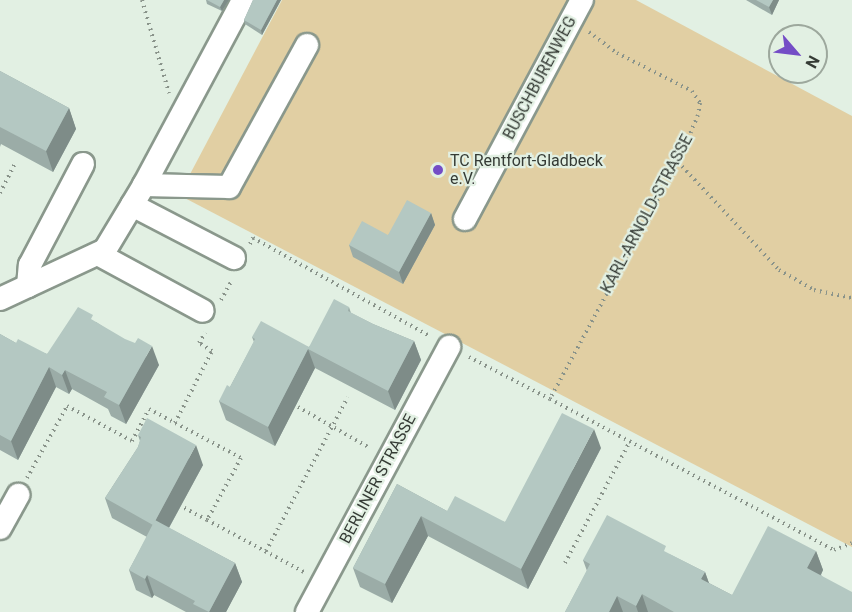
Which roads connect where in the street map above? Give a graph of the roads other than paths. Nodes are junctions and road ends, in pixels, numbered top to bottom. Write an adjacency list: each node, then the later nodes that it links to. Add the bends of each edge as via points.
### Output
1 (243, 0): 5 (street)
2 (579, 6): 7 (street, BUSCHBURENWEG)
3 (307, 45): 5 (street, via 229,187)
4 (83, 164): 10 (street, via 30,265)
5 (144, 185): 6 (street)
6 (132, 205): 8 (street, via 105,250); 9 (street)
7 (465, 219)
8 (98, 254): 10 (street); 12 (street)
9 (234, 258)
10 (28, 286): 11 (street)
11 (0, 299)
12 (203, 311)
13 (449, 346): 16 (street, BERLINER STRASSE)
14 (18, 495): 15 (street)
15 (0, 528)
16 (307, 612)

